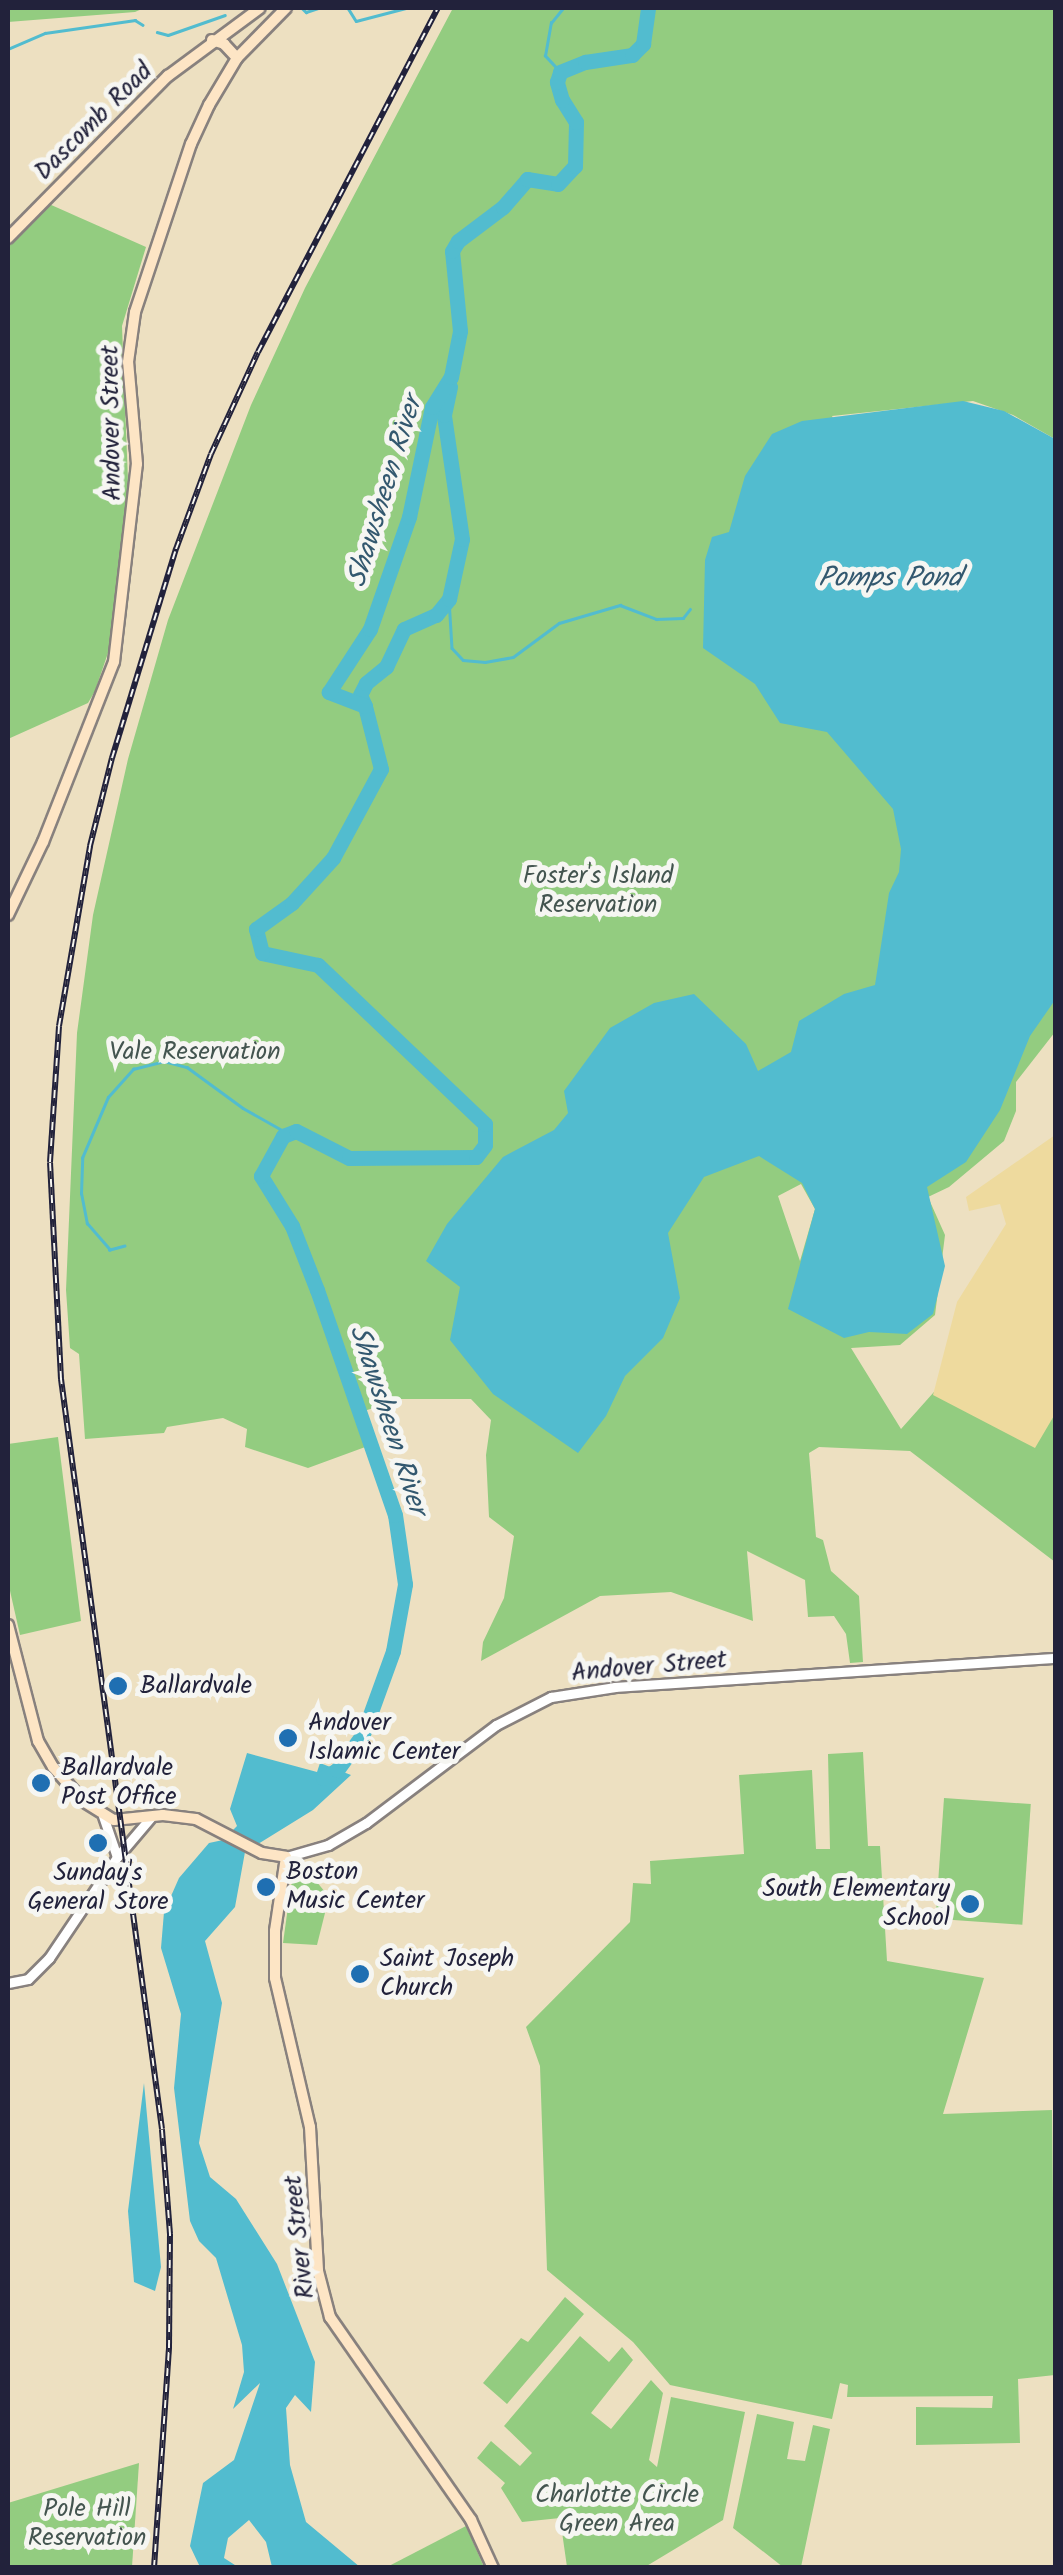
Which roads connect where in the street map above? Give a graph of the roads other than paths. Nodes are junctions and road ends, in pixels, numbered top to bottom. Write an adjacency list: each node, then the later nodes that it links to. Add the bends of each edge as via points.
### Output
1 (260, 8): 4 (main road, Dascomb Road)
2 (286, 8): 3 (main road, Andover Street)
3 (260, 32): 4 (main road); 5 (main road, Andover Street)
4 (218, 36): 5 (main road); 6 (main road, Dascomb Road, via 168,76)
5 (239, 55): 7 (main road, Andover Street, via 190,144 134,312 128,362 136,464 114,662)
6 (8, 238)
7 (8, 915)
8 (8, 1625): 10 (main road, via 43,1752 66,1784)
9 (1056, 1658): 13 (street, Andover Street, via 551,1697 511,1715 346,1835)
10 (103, 1816): 11 (main road); 12 (street)
11 (150, 1817): 12 (street); 13 (main road, via 190,1817)
12 (117, 1857): 14 (street, via 49,1958 28,1979)
13 (286, 1857): 15 (main road, River Street, via 276,1978 310,2127 318,2271 330,2318 471,2520)
14 (8, 1984)
15 (493, 2568)

